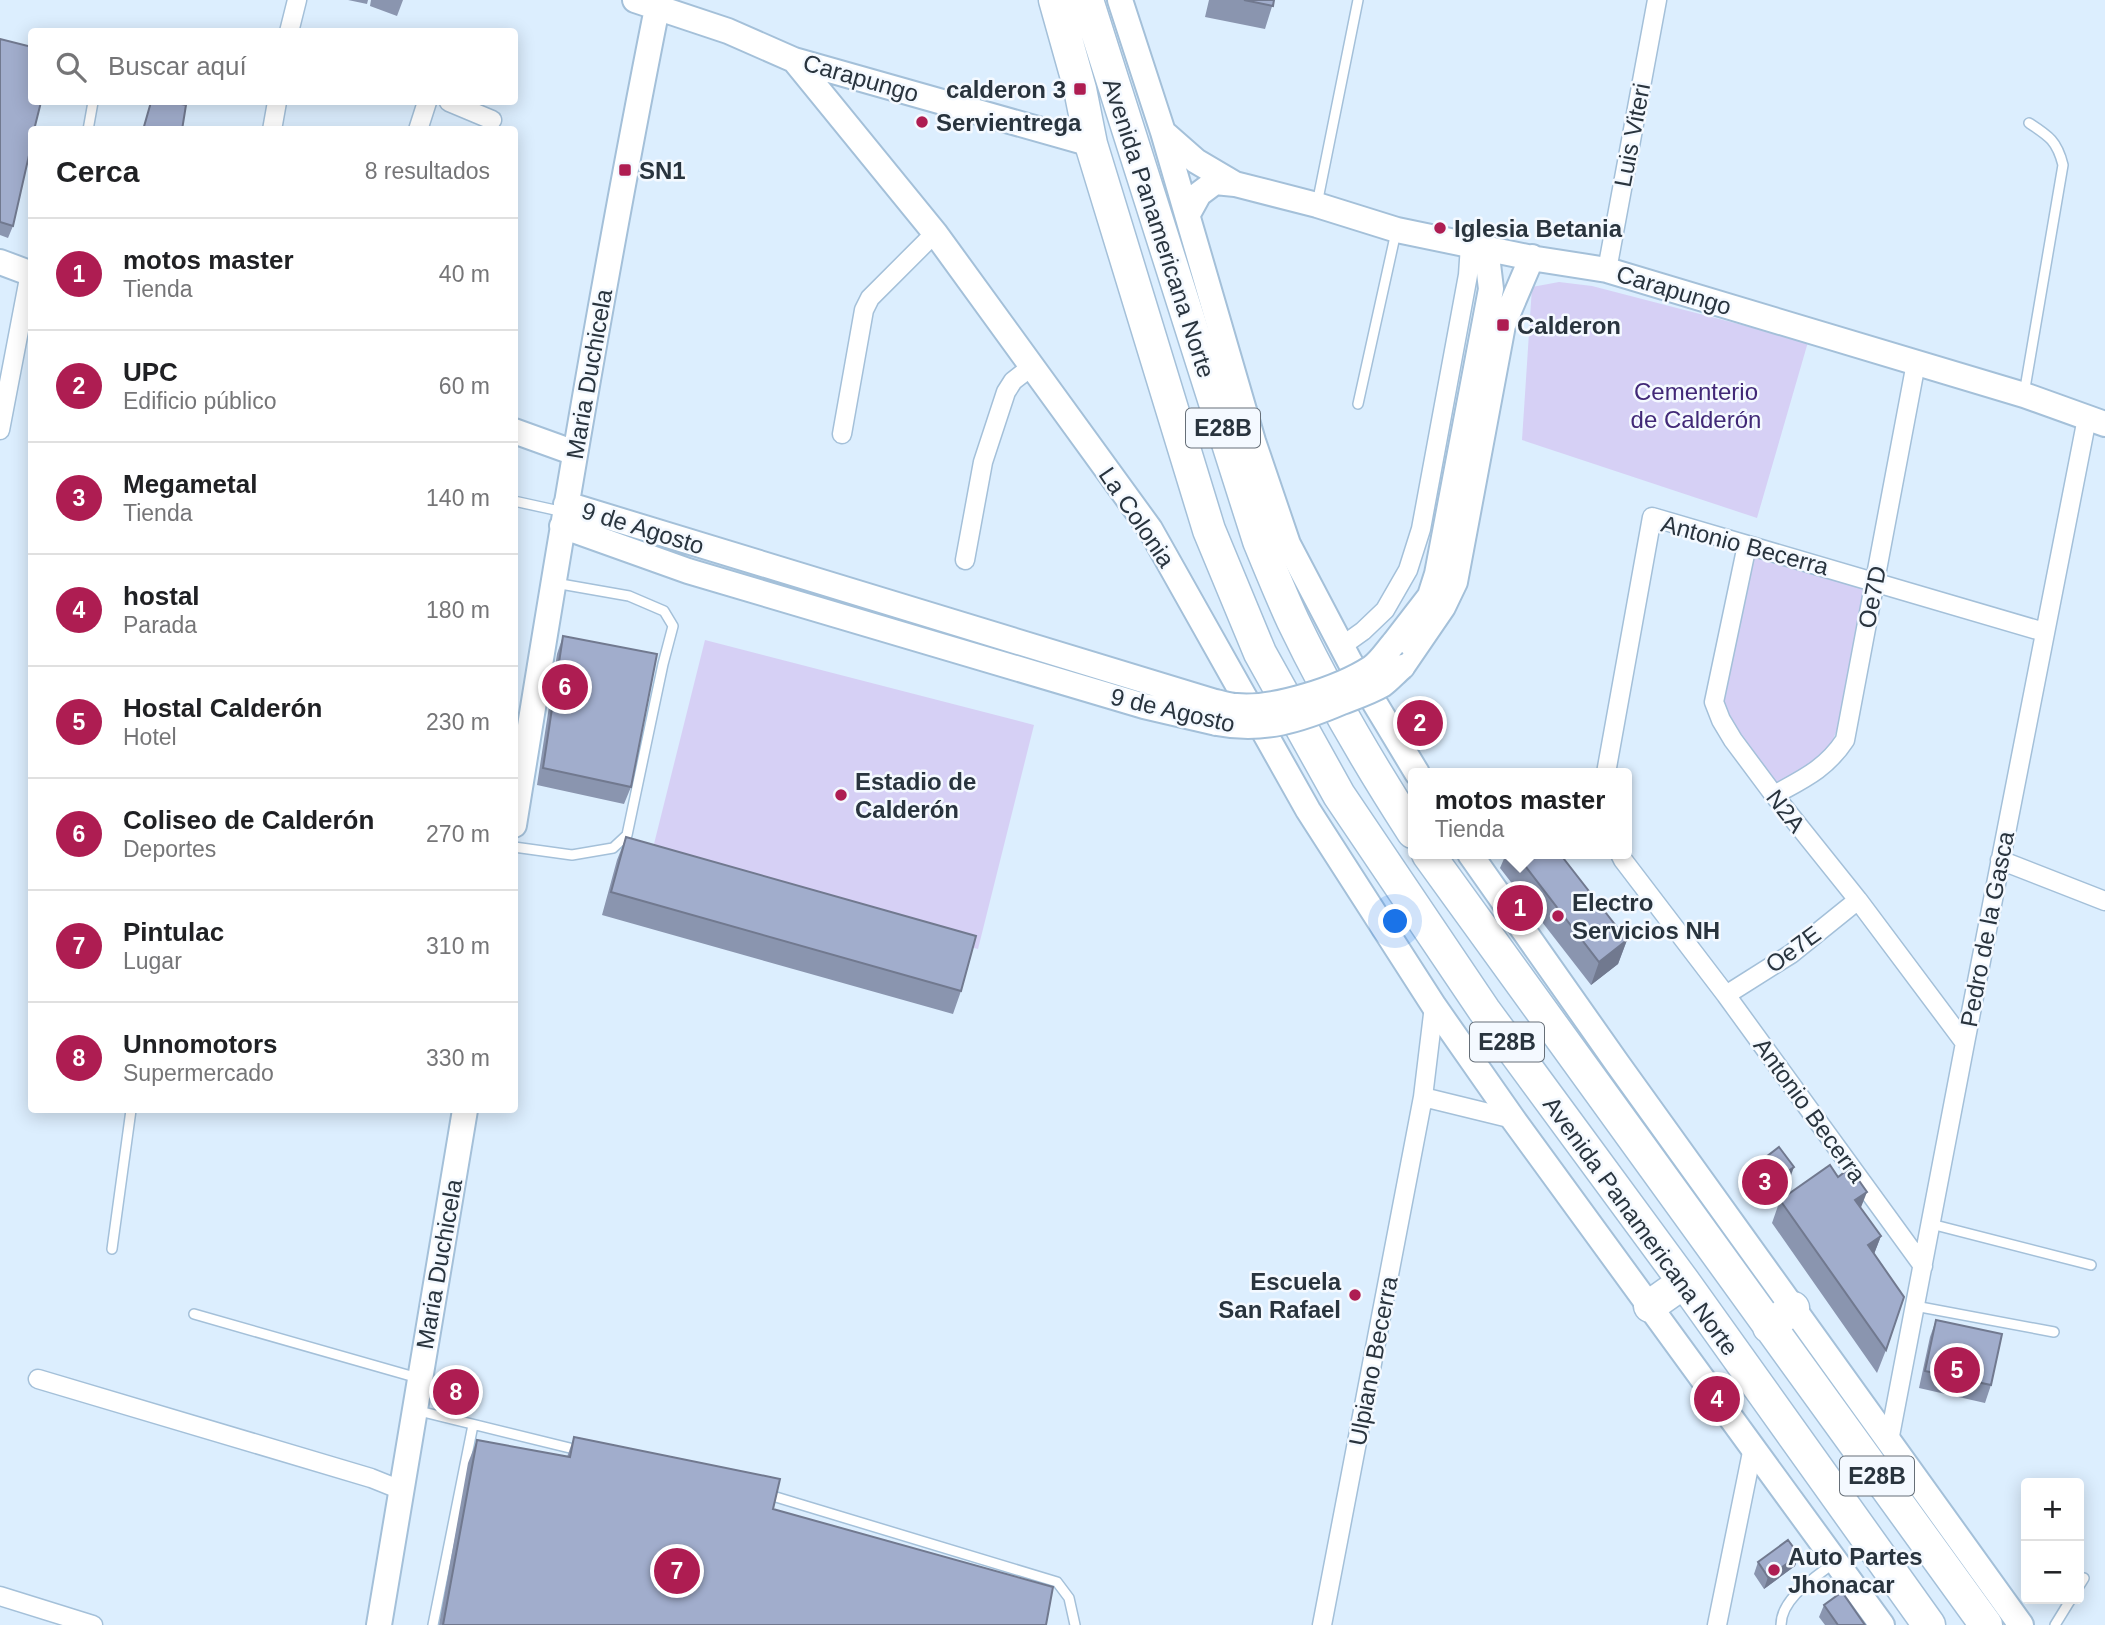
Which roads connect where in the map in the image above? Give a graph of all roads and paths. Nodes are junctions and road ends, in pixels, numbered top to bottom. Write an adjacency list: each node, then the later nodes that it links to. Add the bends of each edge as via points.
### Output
1 (297, 0): 8 (street)
2 (1055, 0): 20 (highway, Avenida Panamericana Norte / E28B)
3 (1087, 0): 54 (highway, Avenida Panamericana Norte / E28B, via 1259,541 1293,621)
4 (1120, 0): 19 (main road, Avenida Panamericana Norte)
5 (1358, 0): 22 (lane)
6 (1657, 0): 29 (street, Luis Viteri)
7 (646, 4): 9 (main road, Carapungo, via 728,31); 40 (main road, Maria Duchicela, via 625,170)
8 (290, 28)
9 (794, 60): 20 (main road, Carapungo); 25 (main road, La Colonia)
10 (92, 105): 16 (lane)
11 (276, 105): 17 (street)
12 (427, 105): 18 (street)
13 (456, 105): 14 (street)
14 (492, 120)
15 (2029, 123): 34 (lane, via 2060,149 2063,165)
16 (89, 126)
17 (273, 126)
18 (419, 126)
19 (1164, 132): 21 (main road, Carapungo, via 1196,161); 23 (main road, Avenida Panamericana Norte)
20 (1091, 144): 73 (highway, Avenida Panamericana Norte / E28B, via 1209,530 1260,653 1339,795 1415,908 1484,1010)
21 (1235, 184): 22 (main road, Carapungo); 23 (main road, Carapungo, via 1215,182 1199,194)
22 (1317, 205): 24 (main road, Carapungo)
23 (1188, 214): 48 (main road, Avenida Panamericana Norte, via 1253,441 1288,544)
24 (1397, 230): 26 (main road, Carapungo); 35 (lane)
25 (935, 233): 33 (main road, La Colonia); 39 (street, via 870,298 864,310)
26 (1473, 246): 27 (main road, Carapungo); 48 (street, via 1421,528 1408,570 1384,610); 49 (main road, 9 de Agosto, bridge, via 1488,264 1491,289 1430,596 1374,666 1343,683 1304,696)
27 (1532, 257): 29 (main road, Carapungo); 49 (main road, 9 de Agosto, bridge, via 1503,325 1455,582 1402,667 1382,684 1286,723 1239,727)
28 (0, 262): 30 (main road)
29 (1606, 270): 32 (main road, Carapungo)
30 (28, 272)
31 (28, 288): 37 (street)
32 (1916, 363): 34 (main road, Carapungo); 45 (street, Oe7D)
33 (1031, 367): 44 (street, via 1006,392 983,462); 63 (main road, La Colonia, via 1150,529 1308,810)
34 (2024, 396): 36 (main road, Carapungo)
35 (1357, 404)
36 (2096, 421): 47 (street, Pedro de la Gasca)
37 (0, 430)
38 (518, 432): 40 (main road)
39 (842, 434)
40 (575, 453): 42 (main road, Maria Duchicela)
41 (518, 502): 42 (lane)
42 (565, 514): 46 (main road, Maria Duchicela); 49 (main road, 9 de Agosto)
43 (1746, 545): 45 (street, Antonio Becerra); 51 (street, Antonio Becerra, via 1652,517); 52 (street, N2A, via 1714,702 1733,740)
44 (965, 559)
45 (1874, 582): 47 (street, Antonio Becerra); 52 (street, Oe7D, via 1845,740 1813,774)
46 (553, 583): 53 (main road, Maria Duchicela); 55 (lane, via 629,596 664,611 673,626 627,835 613,848 572,855)
47 (2044, 632): 59 (street, Pedro de la Gasca)
48 (1342, 646): 50 (main road, Avenida Panamericana Norte)
49 (1216, 712)
50 (1414, 768)
51 (1607, 768)
52 (1774, 795): 60 (street, N2A)
53 (518, 800)
54 (1408, 824)
55 (518, 848)
56 (1431, 859): 77 (highway, Avenida Panamericana Norte / E28B)
57 (1474, 859): 77 (main road, Avenida Panamericana Norte)
58 (1622, 859): 62 (street, Antonio Becerra)
59 (2000, 860): 61 (street); 64 (street, Pedro de la Gasca)
60 (1858, 900): 62 (street, Oe7E, via 1791,954); 64 (street, N2A)
61 (2105, 901)
62 (1726, 995): 72 (street, Antonio Becerra)
63 (1434, 1006): 65 (street, Ulpiano Becerra); 68 (main road, Avenida Panamericana Norte)
64 (1965, 1043): 69 (street, Pedro de la Gasca)
65 (1423, 1097): 68 (street); 95 (street, Ulpiano Becerra)
66 (131, 1113): 70 (lane)
67 (464, 1113): 80 (main road, Maria Duchicela)
68 (1513, 1119): 74 (main road, Avenida Panamericana Norte)
69 (1931, 1224): 71 (lane); 72 (street, Pedro de la Gasca)
70 (112, 1249)
71 (2091, 1265)
72 (1923, 1266): 75 (street, Pedro de la Gasca)
73 (1684, 1282): 74 (highway); 99 (highway, Avenida Panamericana Norte / E28B)
74 (1650, 1306): 84 (main road, Avenida Panamericana Norte)
75 (1915, 1306): 78 (lane); 83 (street, Pedro de la Gasca)
76 (194, 1314): 80 (lane)
77 (1781, 1318): 83 (main road, Avenida Panamericana Norte); 100 (highway, Avenida Panamericana Norte / E28B)
78 (2053, 1332)
79 (38, 1378): 86 (street)
80 (419, 1378): 81 (main road, Maria Duchicela)
81 (415, 1410): 82 (lane); 86 (main road, Maria Duchicela)
82 (473, 1425): 85 (lane); 93 (lane)
83 (1889, 1441): 101 (main road, Avenida Panamericana Norte)
84 (1753, 1447): 88 (main road, Avenida Panamericana Norte); 96 (street)
85 (592, 1453)
86 (401, 1490): 92 (main road, Maria Duchicela)
87 (763, 1493): 94 (lane, via 1057,1583 1069,1598)
88 (1835, 1561): 97 (lane, via 1797,1594 1781,1617); 98 (main road, Avenida Panamericana Norte)
89 (0, 1596): 91 (street)
90 (2068, 1604): 102 (lane)
91 (93, 1625)
92 (379, 1625)
93 (433, 1625)
94 (1075, 1625)
95 (1322, 1625)
96 (1717, 1625)
97 (1781, 1625)
98 (1882, 1625)
99 (1929, 1625)
100 (1986, 1625)
101 (2021, 1625)
102 (2055, 1625)

